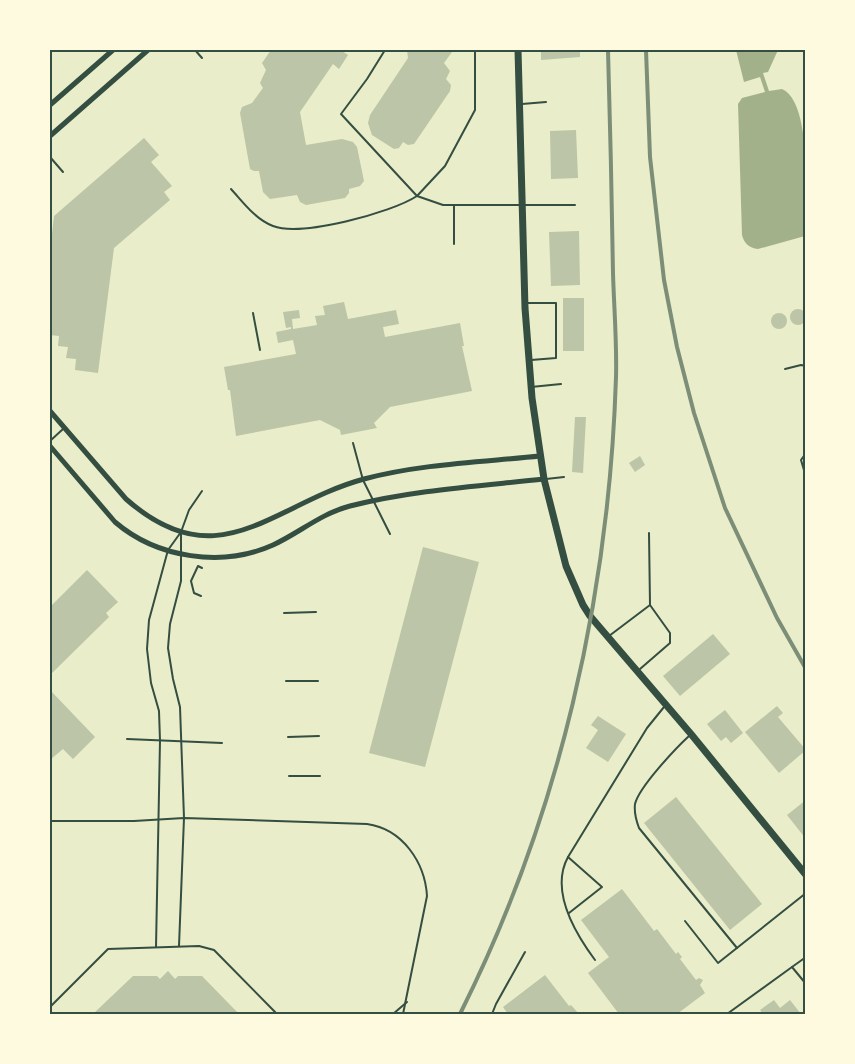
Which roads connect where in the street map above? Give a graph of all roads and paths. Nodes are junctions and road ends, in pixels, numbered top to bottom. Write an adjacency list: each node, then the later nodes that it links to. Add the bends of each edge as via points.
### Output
1 (113, 50): 10 (street)
2 (148, 50): 11 (street)
3 (195, 50): 7 (lane)
4 (385, 50): 15 (lane, via 340,114)
5 (475, 50): 15 (lane, via 475,110 445,166)
6 (518, 50): 9 (street)
7 (202, 57)
8 (546, 102): 9 (lane)
9 (519, 104): 18 (street)
10 (50, 105)
11 (50, 136)
12 (50, 157): 13 (lane)
13 (63, 172)
14 (231, 189): 15 (lane, via 263,221 294,230 392,209)
15 (417, 196): 16 (lane, via 435,204)
16 (454, 205): 18 (lane); 19 (lane)
17 (575, 205): 18 (lane)
18 (523, 206): 20 (street)
19 (454, 244)
20 (525, 303): 23 (street); 23 (lane, via 556,303 556,358)
21 (253, 313): 22 (lane)
22 (260, 350)
23 (529, 360): 27 (street)
24 (806, 366): 25 (lane)
25 (784, 369)
26 (561, 384): 27 (lane)
27 (530, 387): 34 (street)
28 (50, 411): 29 (street)
29 (64, 427): 30 (lane); 41 (street, via 126,499 164,526)
30 (50, 441)
31 (353, 443): 38 (lane)
32 (50, 446): 44 (street, via 124,530)
33 (806, 453): 36 (lane, via 801,460)
34 (540, 456): 37 (street); 38 (street, via 413,470)
35 (564, 477): 37 (lane)
36 (806, 477)
37 (544, 479): 40 (street); 51 (street, via 566,567 586,610)
38 (363, 480): 40 (lane); 41 (street, via 328,491 250,529 224,536)
39 (202, 491): 41 (lane)
40 (374, 500): 43 (lane); 45 (street, via 318,519 254,552 204,558)
41 (181, 532): 44 (lane); 45 (lane)
42 (649, 533): 48 (lane)
43 (390, 534)
44 (168, 550): 45 (street); 60 (lane, via 149,620 147,649 159,711)
45 (181, 554): 61 (lane, via 181,581 168,648 180,707)
46 (202, 568): 47 (path, via 198,566 191,581 194,592)
47 (201, 596)
48 (650, 605): 51 (lane); 52 (lane, via 671,638)
49 (316, 612): 50 (path)
50 (284, 613)
51 (608, 637): 52 (street)
52 (638, 671): 55 (street)
53 (286, 681): 54 (path)
54 (318, 681)
55 (666, 704): 56 (street); 68 (lane, via 647,728)
56 (691, 734): 69 (street); 75 (lane, via 639,795 636,819 639,828)
57 (288, 736): 58 (path)
58 (319, 736)
59 (127, 739): 60 (lane)
60 (160, 741): 61 (lane); 66 (lane)
61 (182, 742): 62 (lane); 65 (lane)
62 (222, 743)
63 (289, 776): 64 (path)
64 (320, 776)
65 (183, 818): 66 (lane); 73 (lane); 81 (lane, via 367,824 396,835 415,855 427,888)
66 (159, 819): 67 (lane); 74 (lane)
67 (50, 821)
68 (568, 857): 71 (lane, via 561,876); 71 (lane, via 602,887)
69 (806, 875)
70 (806, 893): 75 (lane)
71 (569, 913): 78 (lane, via 578,937)
72 (685, 921): 75 (lane, via 718,963)
73 (179, 946): 74 (lane); 83 (lane, via 214,950)
74 (156, 947): 82 (lane, via 108,950)
75 (737, 948)
76 (525, 952): 86 (lane)
77 (806, 957): 79 (lane)
78 (595, 960)
79 (792, 967): 80 (lane); 87 (lane)
80 (806, 984)
81 (407, 1002): 84 (lane); 85 (lane)
82 (50, 1006)
83 (277, 1014)
84 (393, 1014)
85 (404, 1014)
86 (492, 1014)
87 (727, 1014)

